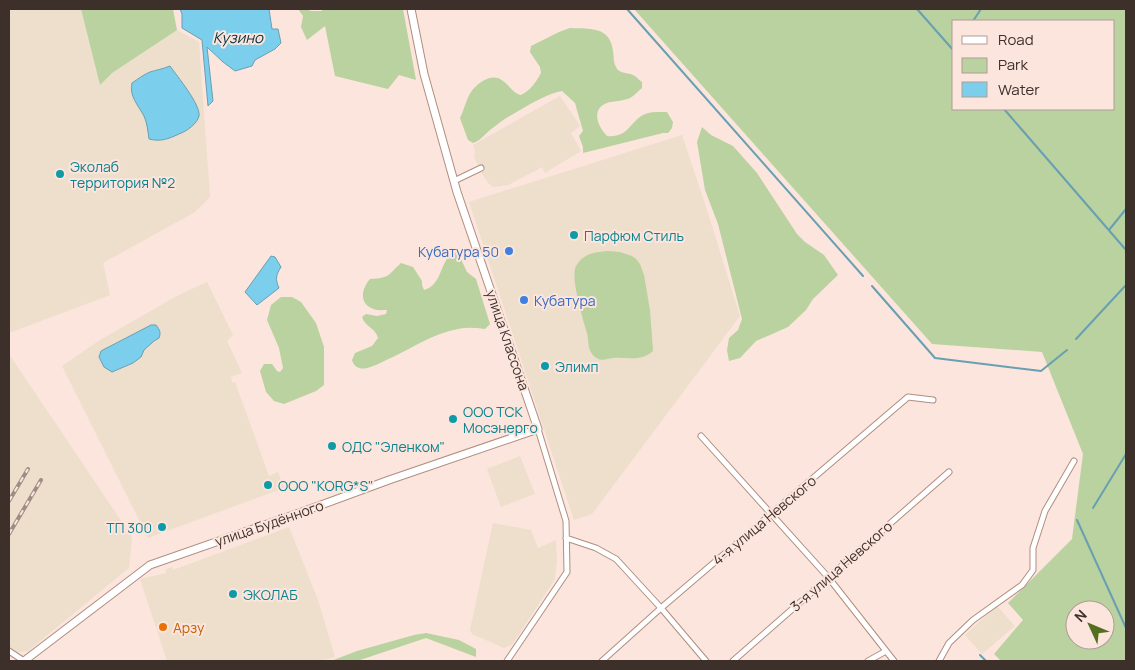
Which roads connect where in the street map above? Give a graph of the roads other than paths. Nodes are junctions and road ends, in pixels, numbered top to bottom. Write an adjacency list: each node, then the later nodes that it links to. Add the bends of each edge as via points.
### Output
1 (410, 9): 3 (street, улица Классона, via 424,74)
2 (481, 168): 3 (street)
3 (454, 181): 5 (street, улица Классона)
4 (933, 400): 9 (street, 4-я улица Невского, via 908,396)
5 (538, 429): 10 (street, улица Классона, via 566,521); 15 (street, улица Будённого, via 150,565)
6 (701, 436): 9 (street)
7 (1074, 461): 22 (street, via 1045,511 1033,548 1033,570 1022,585 973,620 949,643)
8 (949, 472): 11 (street, 3-я улица Невского)
9 (771, 514): 11 (street); 12 (street, 4-я улица Невского)
10 (566, 538): 12 (street, via 616,559); 16 (street, улица Классона, via 567,572)
11 (828, 576): 14 (street); 19 (street, 3-я улица Невского)
12 (661, 608): 17 (street, 4-я улица Невского); 18 (street)
13 (9, 651): 15 (street)
14 (886, 651): 20 (street); 21 (street)
15 (24, 661)
16 (508, 661)
17 (602, 661)
18 (706, 661)
19 (733, 661)
20 (868, 661)
21 (894, 661)
22 (939, 661)

